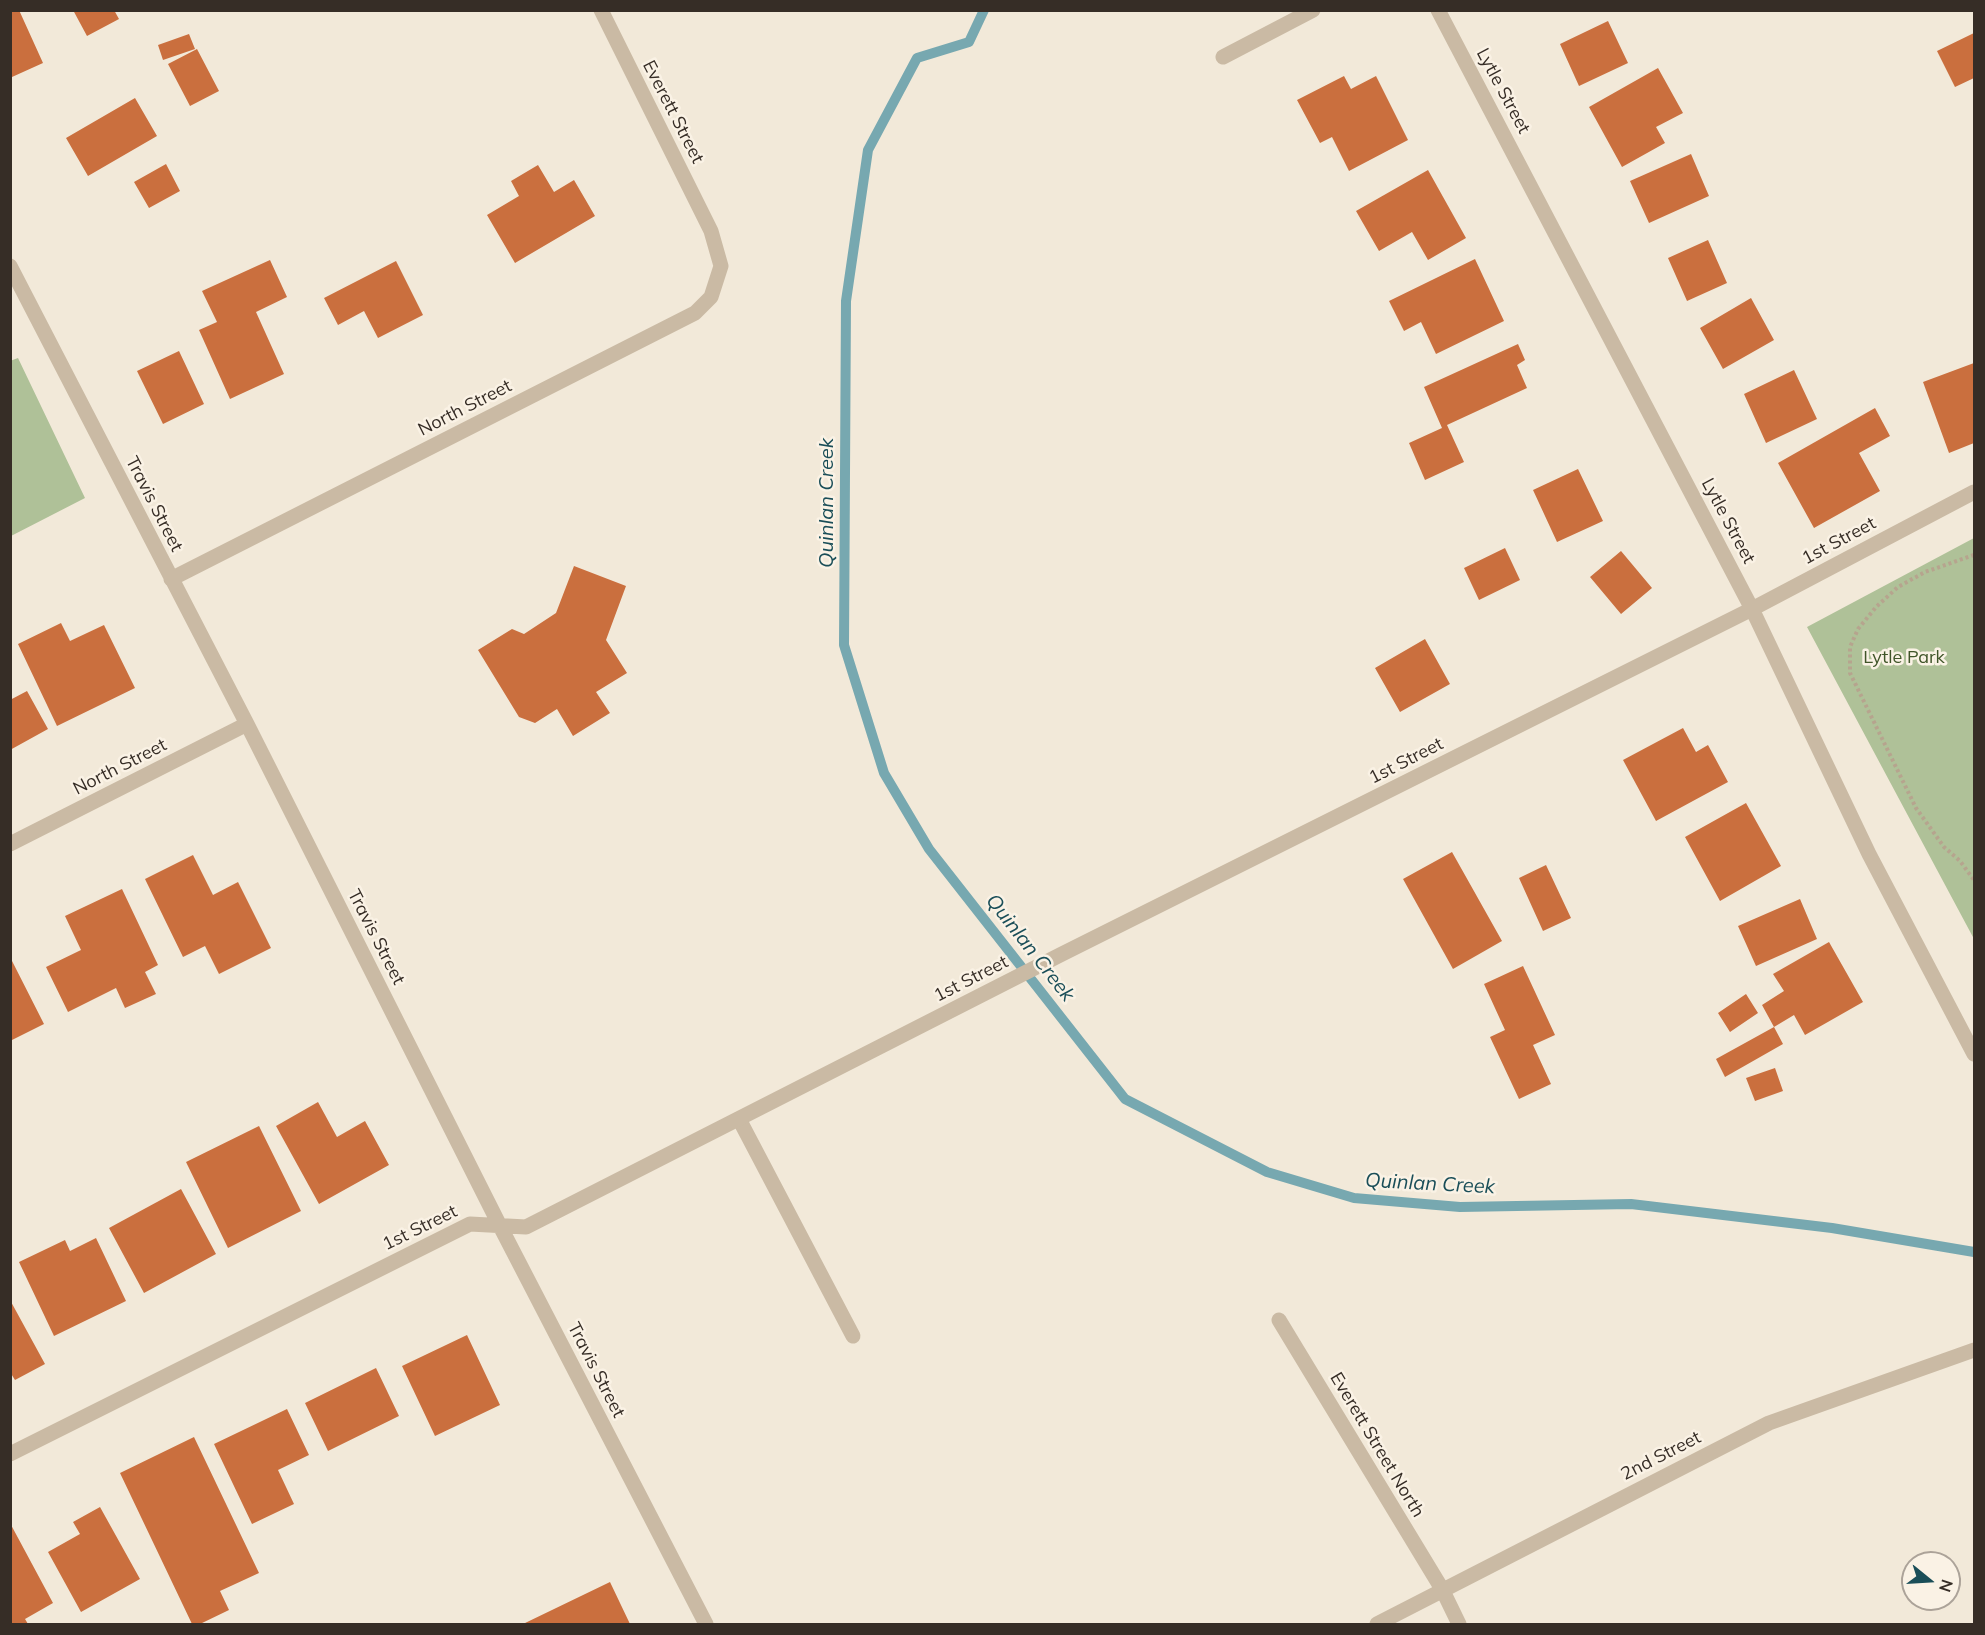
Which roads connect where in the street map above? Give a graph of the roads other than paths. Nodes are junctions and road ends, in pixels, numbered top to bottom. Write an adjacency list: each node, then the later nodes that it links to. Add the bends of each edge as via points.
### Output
1 (601, 10): 5 (street, Everett Street)
2 (1313, 10): 4 (street)
3 (1438, 10): 9 (street, Lytle Street)
4 (1223, 57)
5 (711, 231): 8 (street, North Street, via 721,266 711,297 695,313)
6 (10, 266): 8 (street, Travis Street)
7 (1974, 492): 9 (street, 1st Street)
8 (171, 579): 10 (street, Travis Street)
9 (1752, 609): 12 (street, Lytle Street, via 1869,854); 13 (street, 1st Street)
10 (247, 724): 11 (street, North Street); 14 (street, Travis Street)
11 (10, 844)
12 (1974, 1054)
13 (740, 1119): 14 (street, 1st Street, via 526,1227); 16 (street)
14 (500, 1226): 18 (street, 1st Street, via 470,1224); 20 (street, Travis Street)
15 (1279, 1320): 19 (street, Everett Street North)
16 (853, 1336)
17 (1974, 1350): 19 (street, 2nd Street, via 1769,1423)
18 (10, 1454)
19 (1442, 1589): 21 (street, 2nd Street); 22 (street)
20 (706, 1624)
21 (1377, 1624)
22 (1459, 1624)

